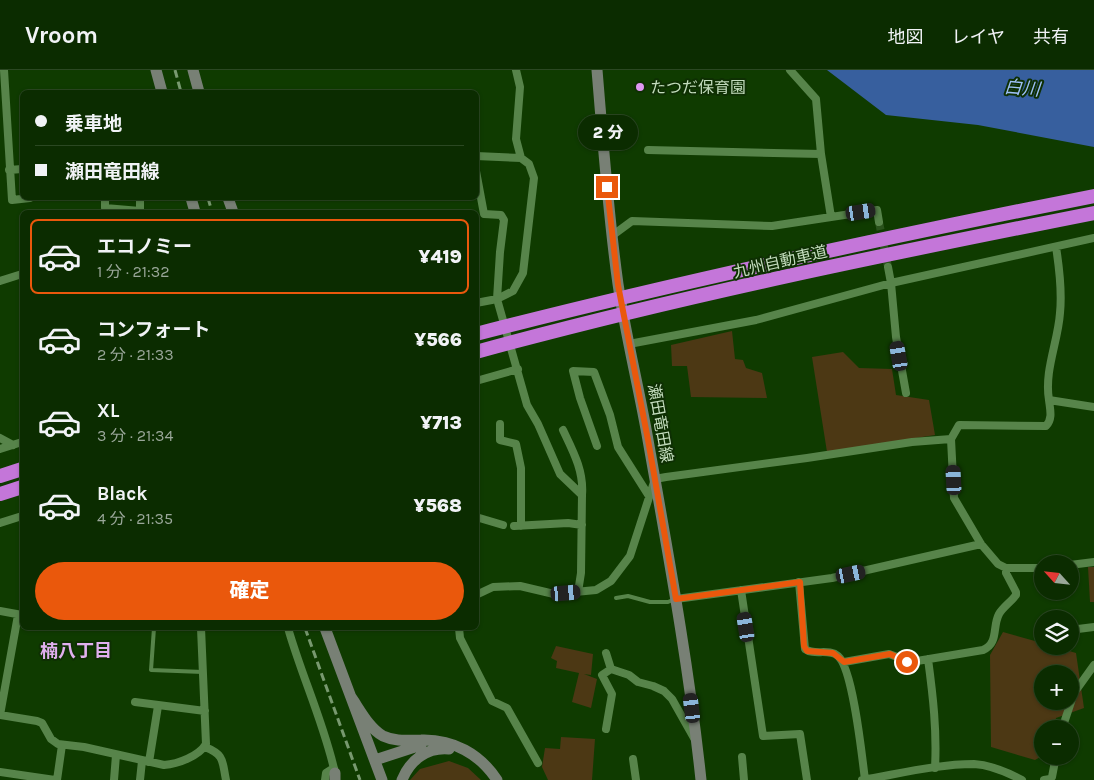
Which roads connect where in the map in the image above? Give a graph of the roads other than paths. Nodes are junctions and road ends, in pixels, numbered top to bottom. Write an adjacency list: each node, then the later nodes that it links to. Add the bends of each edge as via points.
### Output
1 (4, 70): 14 (street)
2 (156, 70): 7 (main road)
3 (193, 70): 8 (main road)
4 (516, 70): 12 (street, via 520,87 516,139)
5 (597, 70): 23 (main road, 瀬田竜田線)
6 (790, 70): 10 (street, via 816,99)
7 (161, 90)
8 (198, 90)
9 (648, 150): 10 (street)
10 (821, 154): 21 (street)
11 (479, 156): 12 (street)
12 (521, 158): 30 (street, via 529,164 534,178 523,274 513,291)
13 (20, 169): 14 (street)
14 (9, 170): 17 (street, via 12,200)
15 (479, 187): 30 (street, via 484,214 500,215 504,220)
16 (1094, 196): 32 (highway, 九州自動車道, via 651,290)
17 (20, 199)
18 (105, 200): 19 (street, via 105,208)
19 (128, 210)
20 (1094, 213): 34 (highway, 九州自動車道, via 655,306)
21 (831, 217): 22 (street, via 877,210); 23 (street, via 772,226 632,222)
22 (879, 222)
23 (613, 235): 33 (main road, 瀬田竜田線)
24 (1094, 238): 25 (street)
25 (1056, 247): 29 (street); 38 (street, via 1060,313 1047,384)
26 (888, 268): 29 (street)
27 (20, 275): 28 (street)
28 (0, 281)
29 (891, 283): 33 (street, via 756,320); 37 (street)
30 (499, 302): 31 (street); 35 (street)
31 (479, 303)
32 (479, 333)
33 (629, 344): 50 (main road, 瀬田竜田線)
34 (479, 351)
35 (517, 366): 36 (street); 53 (street, via 527,405 560,474)
36 (479, 380)
37 (906, 393)
38 (1049, 400): 39 (street); 43 (street, via 1051,418 1046,426 959,425)
39 (1094, 407)
40 (500, 424): 59 (street, via 500,440 516,444 521,468 517,526)
41 (563, 430): 53 (street, via 580,467)
42 (0, 438): 45 (street)
43 (951, 439): 50 (street); 60 (street, via 954,498)
44 (20, 443): 45 (street)
45 (13, 445): 47 (street)
46 (597, 446): 54 (street, via 574,371 594,372 618,447)
47 (0, 449)
48 (20, 470): 49 (highway)
49 (0, 476)
50 (654, 479): 54 (street); 70 (main road, 瀬田竜田線)
51 (20, 488): 52 (highway)
52 (0, 494)
53 (582, 495): 59 (street)
54 (649, 496): 67 (street, via 630,556 615,576 596,590)
55 (20, 517): 57 (street)
56 (479, 518): 58 (street)
57 (0, 523)
58 (503, 525)
59 (582, 525): 67 (street)
60 (981, 544): 63 (street, via 998,564); 65 (street, via 832,578)
61 (1094, 562): 62 (street)
62 (1079, 563)
63 (1006, 568): 64 (street); 81 (street, via 1016,595 1000,613 989,648)
64 (1034, 568)
65 (800, 582): 66 (street); 82 (street, via 805,649 833,653)
66 (741, 590): 70 (street); 119 (street, via 764,736 800,734)
67 (578, 592): 68 (street, via 554,594 520,586 493,587)
68 (479, 594)
69 (616, 598): 70 (lane, via 628,596 650,602)
70 (676, 599): 93 (main road, 瀬田竜田線)
71 (0, 611): 72 (street)
72 (20, 615): 90 (street)
73 (1094, 627): 74 (street)
74 (1079, 629)
75 (154, 630): 85 (lane, via 151,670)
76 (201, 630): 85 (street)
77 (289, 630): 107 (street, via 327,738)
78 (326, 630): 86 (main road)
79 (459, 630): 103 (street, via 460,638 492,701 507,708)
80 (606, 654): 84 (street)
81 (928, 659): 82 (street, via 911,662 890,654); 105 (street, via 935,707)
82 (844, 662): 120 (street, via 856,712)
83 (1094, 665): 91 (street, via 1074,693)
84 (611, 669): 92 (street, via 602,675 612,694); 93 (street, via 664,691)
85 (203, 672): 89 (street)
86 (351, 697): 94 (main road, via 381,735 393,740); 101 (main road)
87 (135, 702): 88 (street)
88 (158, 706): 89 (street); 102 (street)
89 (205, 710): 96 (street)
90 (0, 715): 95 (street, via 42,723 51,739)
91 (1065, 720)
92 (606, 729)
93 (696, 742): 117 (main road, 瀬田竜田線)
94 (446, 743): 97 (main road); 101 (main road, via 414,746)
95 (62, 745): 98 (street); 108 (street)
96 (205, 747): 102 (street, via 175,764); 111 (street, via 221,756)
97 (472, 754): 114 (main road, via 441,748 428,751 412,762); 115 (main road)
98 (116, 755): 102 (street); 109 (street)
99 (742, 757): 118 (street)
100 (633, 759): 116 (street)
101 (375, 760): 113 (main road)
102 (146, 762): 110 (street)
103 (538, 762)
104 (1054, 765): 122 (street, via 1052,777)
105 (935, 768): 120 (street); 121 (street, via 976,764 1005,771)
106 (0, 772): 108 (street)
107 (335, 774): 112 (street, via 326,773)
108 (56, 780)
109 (114, 780)
110 (140, 780)
111 (226, 780)
112 (325, 780)
113 (382, 780)
114 (402, 780)
115 (497, 780)
116 (636, 780)
117 (701, 780)
118 (744, 780)
119 (807, 780)
120 (863, 780)
121 (1022, 780)
122 (1044, 780)

